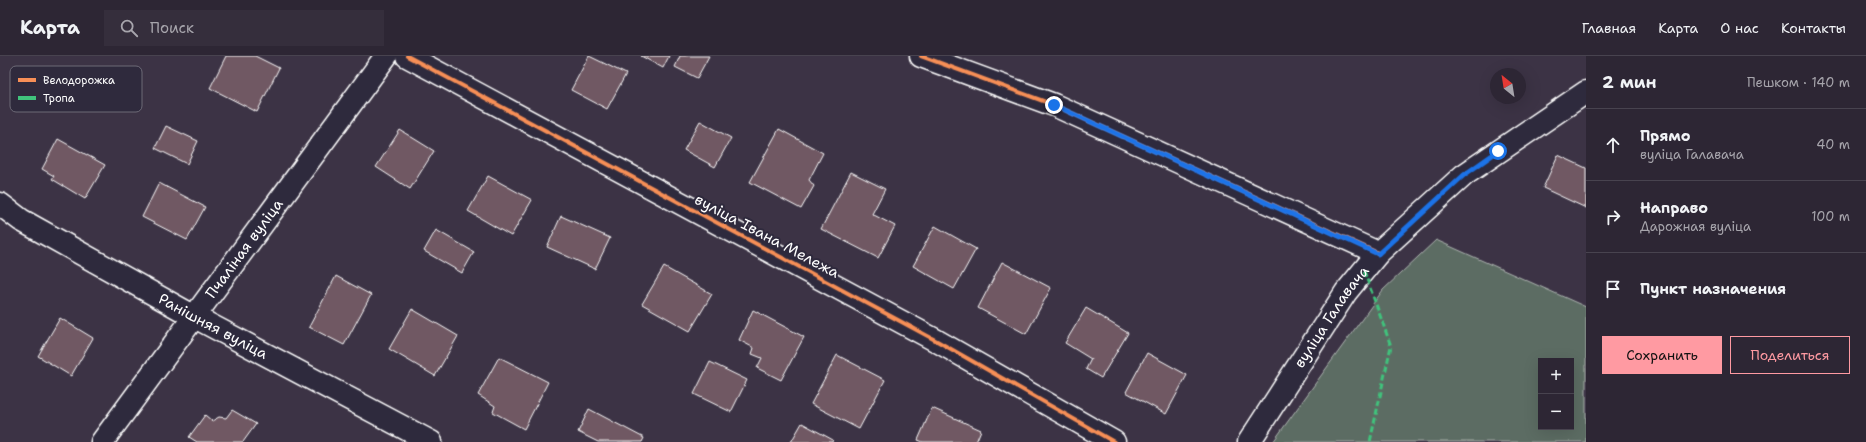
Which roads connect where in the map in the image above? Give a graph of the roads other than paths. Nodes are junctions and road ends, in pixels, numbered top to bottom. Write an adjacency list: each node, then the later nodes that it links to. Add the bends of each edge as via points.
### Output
1 (386, 56): 7 (street, Пчаліная вуліца)
2 (407, 56): 10 (street, вуліца Івана Мележа, via 937,341)
3 (921, 56): 6 (street, via 1054,105)
4 (1586, 92): 6 (street, вуліца Галавача, via 1464,175)
5 (0, 204): 7 (street, Ранішняя вуліца, via 20,220)
6 (1378, 254): 11 (street, вуліца Галавача, via 1346,292)
7 (193, 316): 8 (street, Пчаліная вуліца); 9 (street, Ранішняя вуліца)
8 (102, 442)
9 (431, 442)
10 (1114, 442)
11 (1248, 442)

